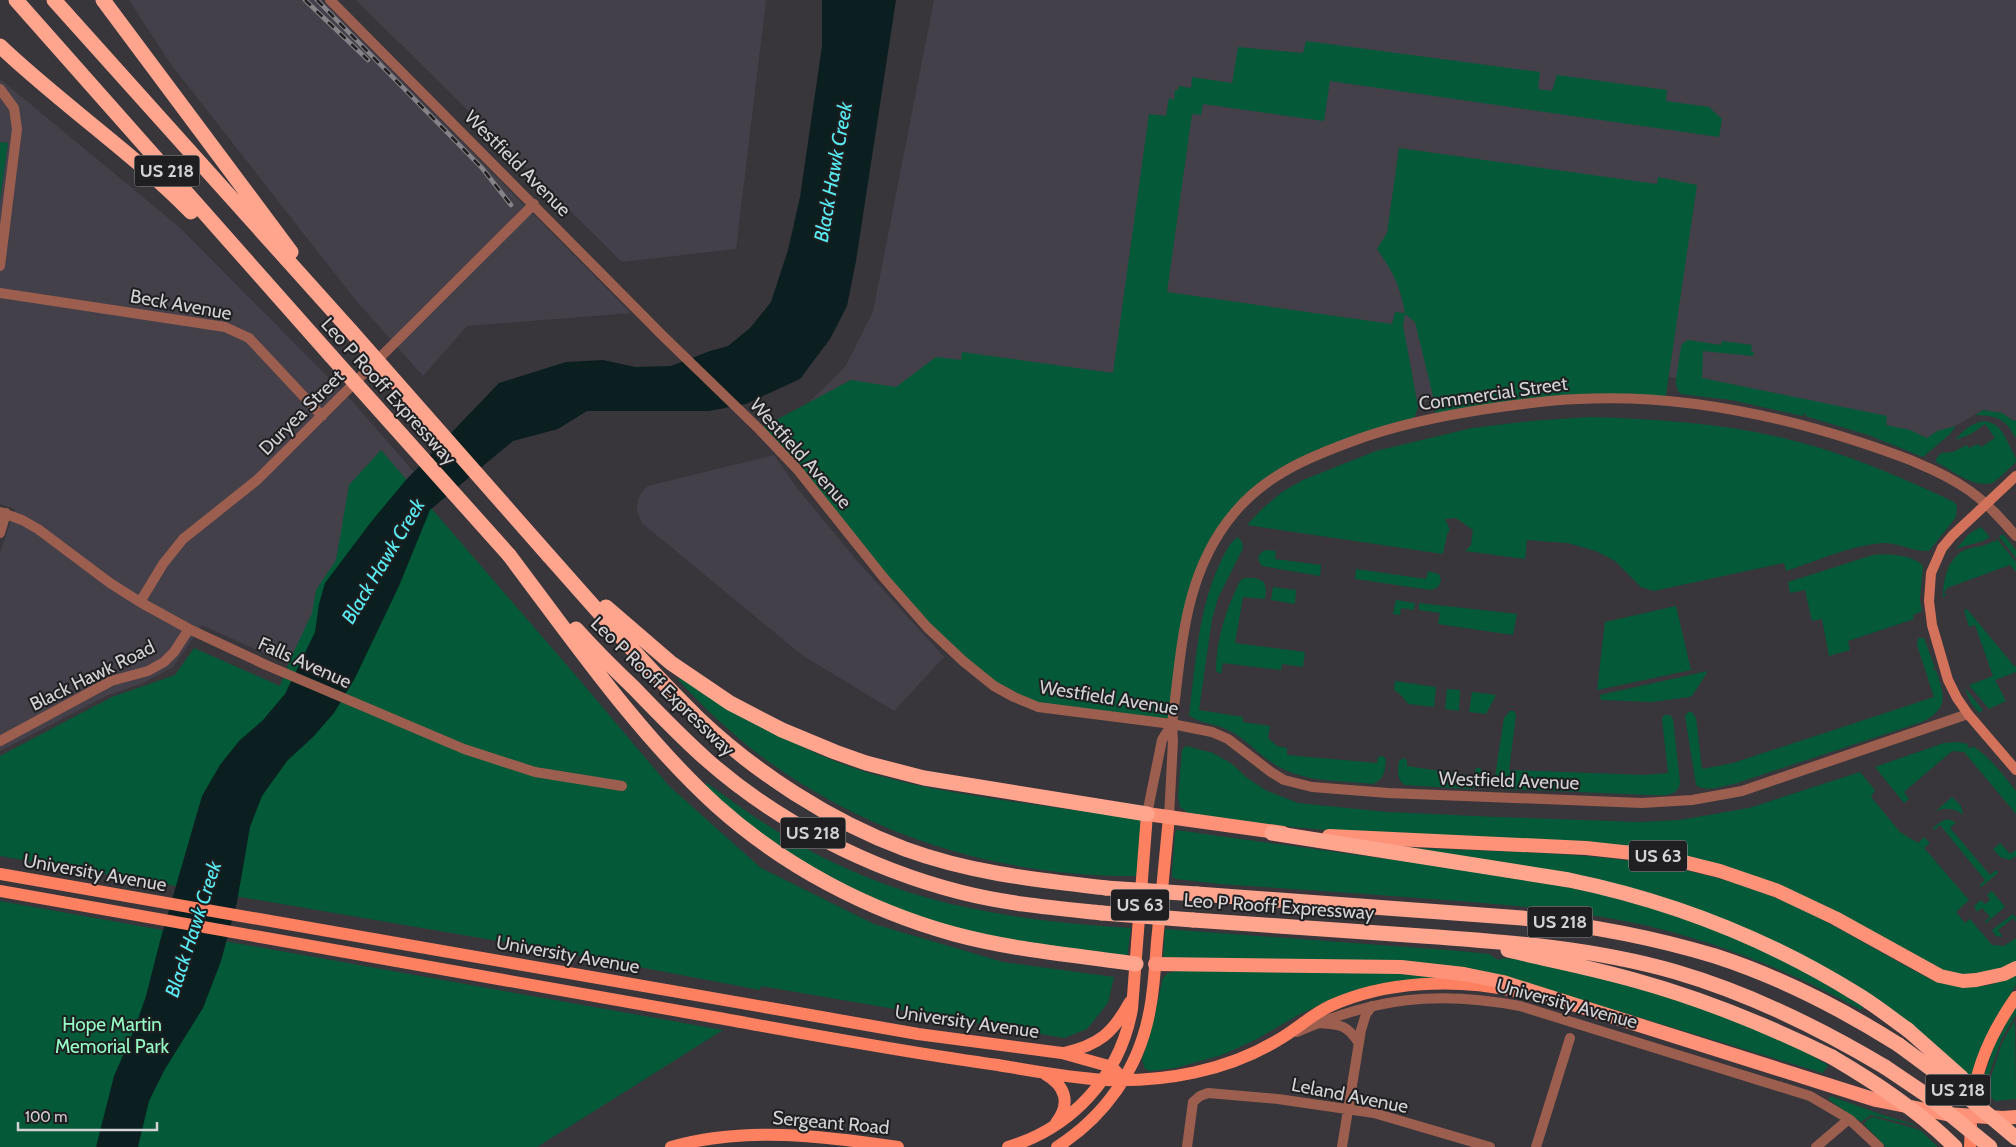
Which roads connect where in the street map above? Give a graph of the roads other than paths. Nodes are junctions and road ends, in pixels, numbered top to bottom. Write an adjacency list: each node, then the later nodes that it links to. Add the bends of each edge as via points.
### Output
1 (16, 0): 11 (highway, Leo P Rooff Expressway / US 218)
2 (54, 0): 10 (highway, Leo P Rooff Expressway / US 218)
3 (103, 0): 10 (highway)
4 (330, 0): 7 (street, Westfield Avenue)
5 (0, 46): 11 (highway, via 178,198)
6 (0, 89): 8 (street, via 14,108 17,129)
7 (534, 204): 12 (street, Duryea Street); 23 (street, Westfield Avenue, via 663,336 760,429 797,469 884,578 927,627 963,661 994,686 1038,707)
8 (0, 266)
9 (0, 293): 12 (street, Beck Avenue, via 237,331 249,338)
10 (351, 331): 19 (highway, Leo P Rooff Expressway / US 218, bridge, via 550,556)
11 (319, 341): 21 (highway, Leo P Rooff Expressway / US 218, bridge, via 510,555)
12 (322, 416): 18 (street, Duryea Street, via 257,480 183,539)
13 (2016, 476): 14 (main road)
14 (1986, 504): 17 (street, Commercial Street); 22 (main road, via 1942,548 1929,585 1931,620 1948,680); 23 (street, Commercial Street, via 1968,489 1901,456 1816,428 1727,408 1580,398 1412,422 1297,463 1253,493 1235,511 1219,532 1196,579 1189,602)
15 (3, 513): 16 (street); 18 (street, Falls Avenue, via 38,529)
16 (0, 532)
17 (2016, 536)
18 (140, 602): 20 (street, Falls Avenue)
19 (606, 613): 27 (highway, via 715,693 776,727 835,752 924,778); 53 (highway, Leo P Rooff Expressway / US 218, bridge, via 698,717 723,740 779,782 843,820 905,849 997,874 1106,888 1522,918 1638,936 1716,957 1832,1006 1898,1045)
20 (189, 629): 24 (street, Black Hawk Road, via 164,662 148,671 112,681); 26 (street, Falls Avenue, via 464,749 535,772)
21 (580, 641): 32 (highway, Leo P Rooff Expressway / US 218, bridge, via 708,761 766,804 834,845 930,884 1030,906); 33 (highway, via 635,720 681,771 718,806 770,847 826,882 901,916 953,934 1014,948)
22 (1968, 714): 23 (street, Westfield Avenue, via 1742,791 1692,800 1642,803 1312,787 1284,780 1228,739 1212,732); 25 (main road)
23 (1172, 724): 27 (street, via 1162,740); 28 (street)
24 (0, 741)
25 (2016, 770)
26 (622, 786)
27 (1147, 814): 28 (highway, US 63); 33 (main road, US 63)
28 (1169, 818): 29 (highway, US 63); 34 (main road)
29 (1272, 833): 35 (highway, US 63, via 1586,848 1660,856 1720,871 1778,891 1835,918 1940,976 1976,980); 53 (highway, bridge, via 1569,880 1610,888 1686,911 1763,942 1857,994 1908,1030 1960,1076)
30 (0, 874): 44 (main road, University Avenue, via 873,1026)
31 (0, 891): 46 (main road, University Avenue)
32 (1466, 939): 66 (highway, bridge, via 1688,996 1788,1036 1832,1057 1890,1093); 68 (highway, Leo P Rooff Expressway / US 218, bridge, via 1601,954 1708,982 1786,1012 1885,1067 1925,1094)
33 (1136, 964): 34 (main road); 36 (main road, US 63)
34 (1155, 964): 38 (highway, via 1434,970 1503,982); 48 (main road, via 1146,1028)
35 (2016, 968)
36 (1133, 996): 44 (main road, via 1123,1015 1104,1037 1084,1048); 45 (main road, US 63, via 1125,1038)
37 (2016, 997): 50 (main road, via 2000,1022 1981,1065 1974,1088)
38 (1575, 1005): 42 (main road, via 1481,986 1412,986 1371,993 1329,1007); 50 (highway, via 1876,1100)
39 (1372, 1006): 40 (street, University Avenue); 43 (street, via 1363,1022); 52 (street, University Avenue, via 1415,998 1444,997 1478,998 1520,1006 1792,1089)
40 (1316, 1023): 42 (street, University Avenue); 43 (street, via 1345,1028)
41 (1570, 1038): 63 (street)
42 (1281, 1039): 48 (main road, University Avenue, via 1205,1070)
43 (1358, 1042): 49 (street)
44 (1062, 1053): 45 (main road, University Avenue)
45 (1112, 1068): 47 (main road, US 63); 48 (main road, University Avenue)
46 (1040, 1072): 47 (main road, University Avenue); 54 (main road, via 1056,1082 1064,1096 1064,1110)
47 (1104, 1080): 48 (main road, University Avenue); 54 (main road, US 63, via 1081,1106)
48 (1124, 1080): 59 (main road, via 1087,1124)
49 (1348, 1109): 60 (street, Leland Avenue, via 1208,1093 1194,1102); 61 (street); 62 (street, Leland Avenue, via 1374,1113)
50 (1971, 1117): 51 (highway); 67 (main road)
51 (2016, 1117)
52 (1849, 1119): 64 (street); 65 (street, University Avenue)
53 (2004, 1127): 55 (highway, Leo P Rooff Expressway / US 218, bridge)
54 (1052, 1128): 58 (main road, US 63)
55 (2016, 1138)
56 (671, 1147): 57 (main road, Sergeant Road, via 714,1139 787,1134)
57 (898, 1147)
58 (1008, 1147)
59 (1056, 1147)
60 (1187, 1147)
61 (1342, 1147)
62 (1490, 1147)
63 (1536, 1147)
64 (1816, 1147)
65 (1879, 1147)
66 (1954, 1147)
67 (1970, 1147)
68 (1990, 1147)

